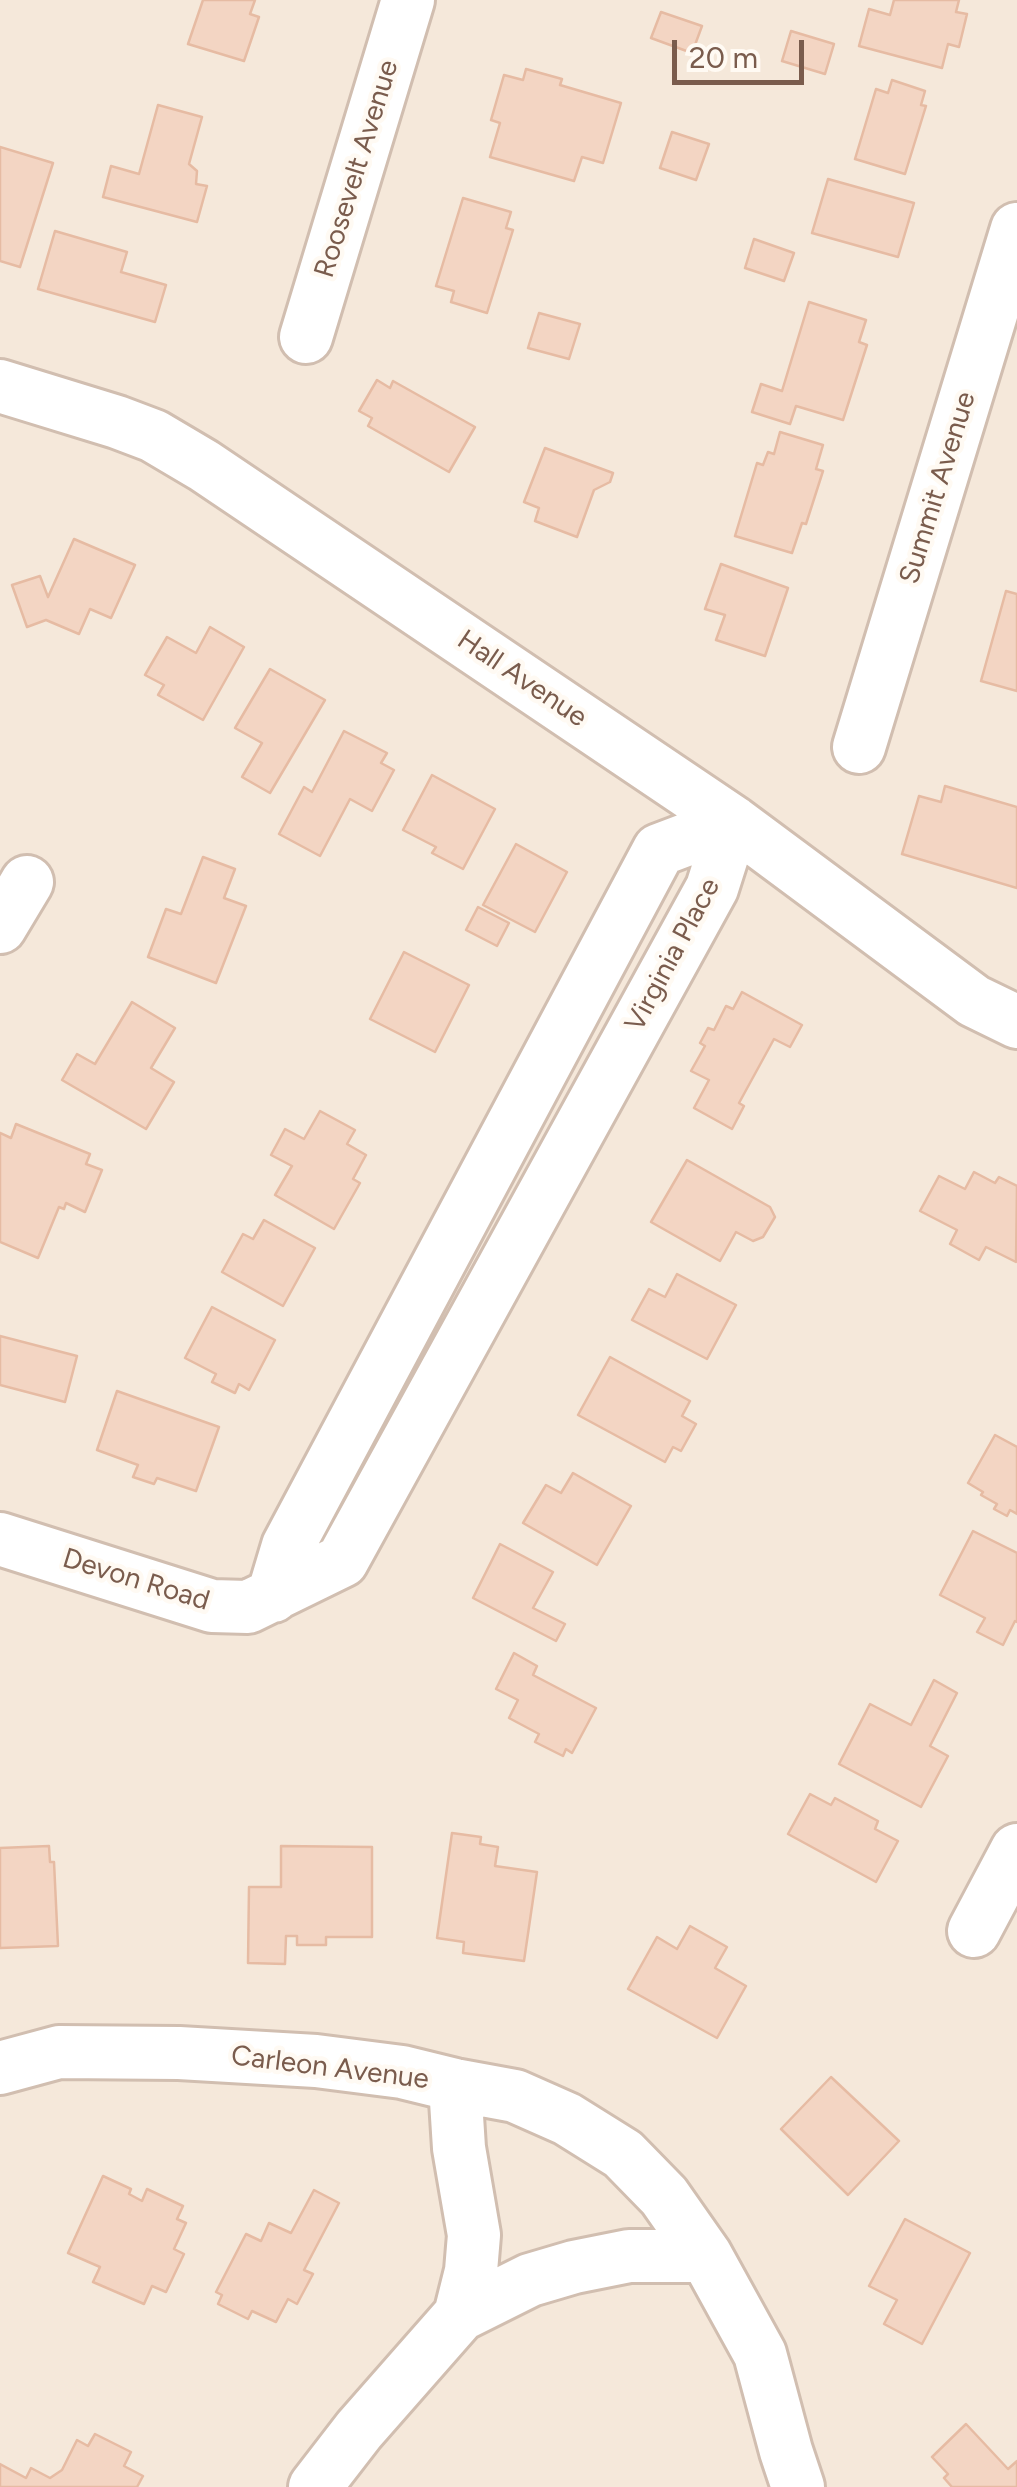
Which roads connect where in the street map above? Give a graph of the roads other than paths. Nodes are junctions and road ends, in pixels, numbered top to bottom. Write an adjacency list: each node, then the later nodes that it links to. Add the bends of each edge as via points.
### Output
1 (408, 0): 3 (street, Roosevelt Avenue)
2 (1017, 229): 5 (street, Summit Avenue)
3 (306, 337)
4 (0, 386): 6 (street, Hall Avenue, via 154,436 203,465)
5 (859, 747)
6 (733, 822): 9 (street, Hall Avenue, via 974,1001); 11 (street, Virginia Place, via 712,888 342,1561)
7 (27, 882): 8 (street)
8 (0, 926)
9 (1017, 1022)
10 (0, 1539): 11 (street, Devon Road, via 212,1606 248,1607)
11 (273, 1596)
12 (1017, 1850): 13 (street)
13 (974, 1931)
14 (0, 2068): 15 (street, Carleon Avenue, via 60,2052 179,2052 316,2060)
15 (456, 2086): 16 (street, Carleon Avenue, via 515,2096 567,2118 623,2154 664,2196); 17 (street, via 474,2234)
16 (706, 2256): 17 (street, via 629,2256 574,2267 530,2280); 19 (street, Carleon Avenue, via 760,2354)
17 (460, 2315): 18 (street)
18 (315, 2487)
19 (798, 2487)

